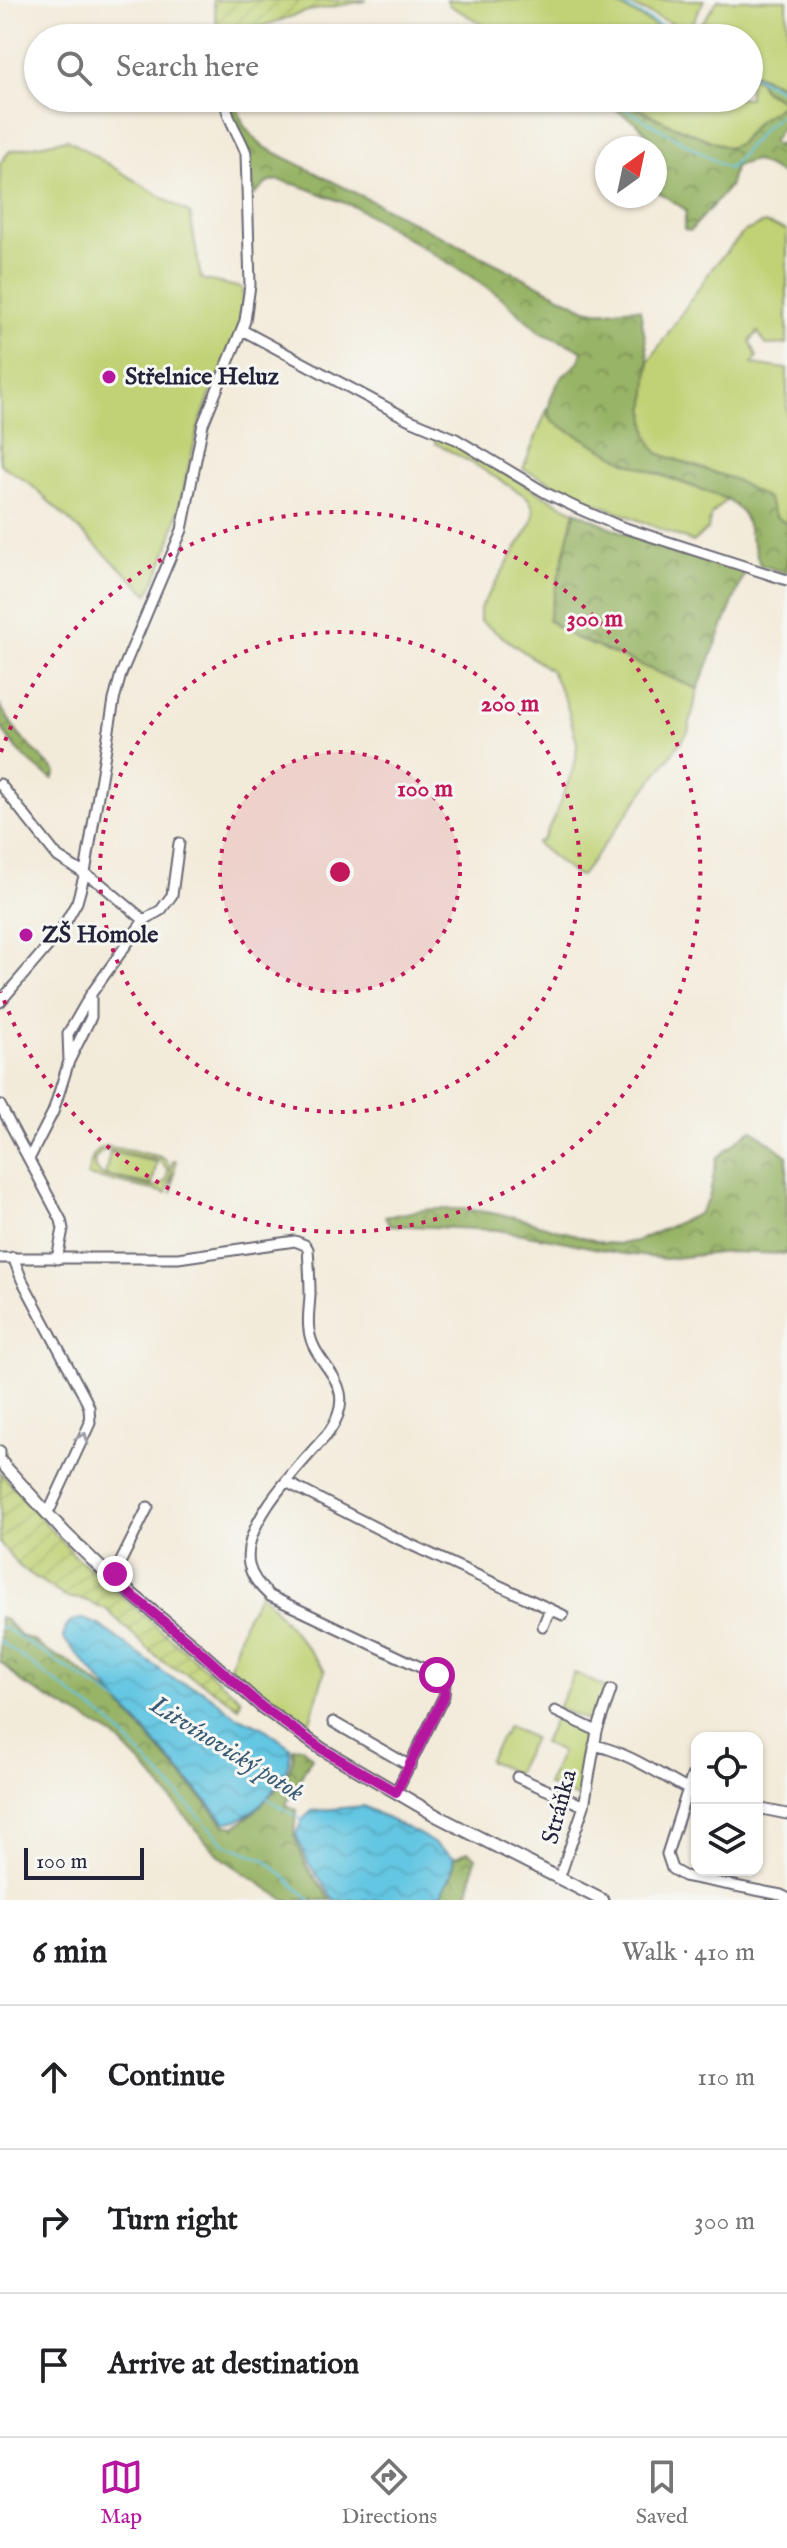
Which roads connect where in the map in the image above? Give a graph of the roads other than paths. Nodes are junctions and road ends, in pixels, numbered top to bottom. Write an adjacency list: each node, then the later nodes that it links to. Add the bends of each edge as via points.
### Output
1 (226, 112): 2 (street, via 246,153 250,285)
2 (242, 330): 3 (street, via 456,439 575,507); 6 (street, via 203,424 182,530 121,674)
3 (787, 580)
4 (0, 784): 6 (street, via 58,857)
5 (179, 843): 7 (street, via 172,895)
6 (85, 873): 7 (street); 8 (street, via 68,919)
7 (144, 920): 10 (street, via 91,994 91,1017)
8 (0, 1002)
9 (0, 1105): 10 (street)
10 (29, 1159): 13 (street, via 61,1220)
11 (13, 1257): 12 (street); 13 (street); 17 (street, one-way to 11, via 87,1432 90,1415)
12 (0, 1258)
13 (57, 1259): 15 (street, via 178,1258 295,1241 305,1245 310,1340 338,1384 340,1406 336,1423)
14 (0, 1456): 17 (street)
15 (286, 1482): 19 (street); 27 (street, via 249,1546 255,1581 285,1605 437,1675 445,1684)
16 (148, 1507): 18 (street)
17 (46, 1512): 18 (street)
18 (112, 1579): 30 (street, via 262,1707)
19 (550, 1609): 20 (street); 21 (street)
20 (563, 1615)
21 (543, 1626)
22 (611, 1690): 25 (street, Stráňka)
23 (555, 1711): 25 (street)
24 (333, 1722): 27 (street)
25 (597, 1731): 26 (street, Stráňka)
26 (594, 1745): 29 (street, Stráňka); 32 (street, Stráňka)
27 (410, 1766): 30 (street)
28 (517, 1777): 32 (street)
29 (691, 1791)
30 (396, 1792): 35 (street)
31 (691, 1794): 36 (street, via 667,1854 672,1869 684,1876)
32 (584, 1806): 35 (street, Stráňka)
33 (763, 1809): 34 (street)
34 (787, 1814)
35 (559, 1879): 37 (street)
36 (786, 1895)
37 (602, 1900)

